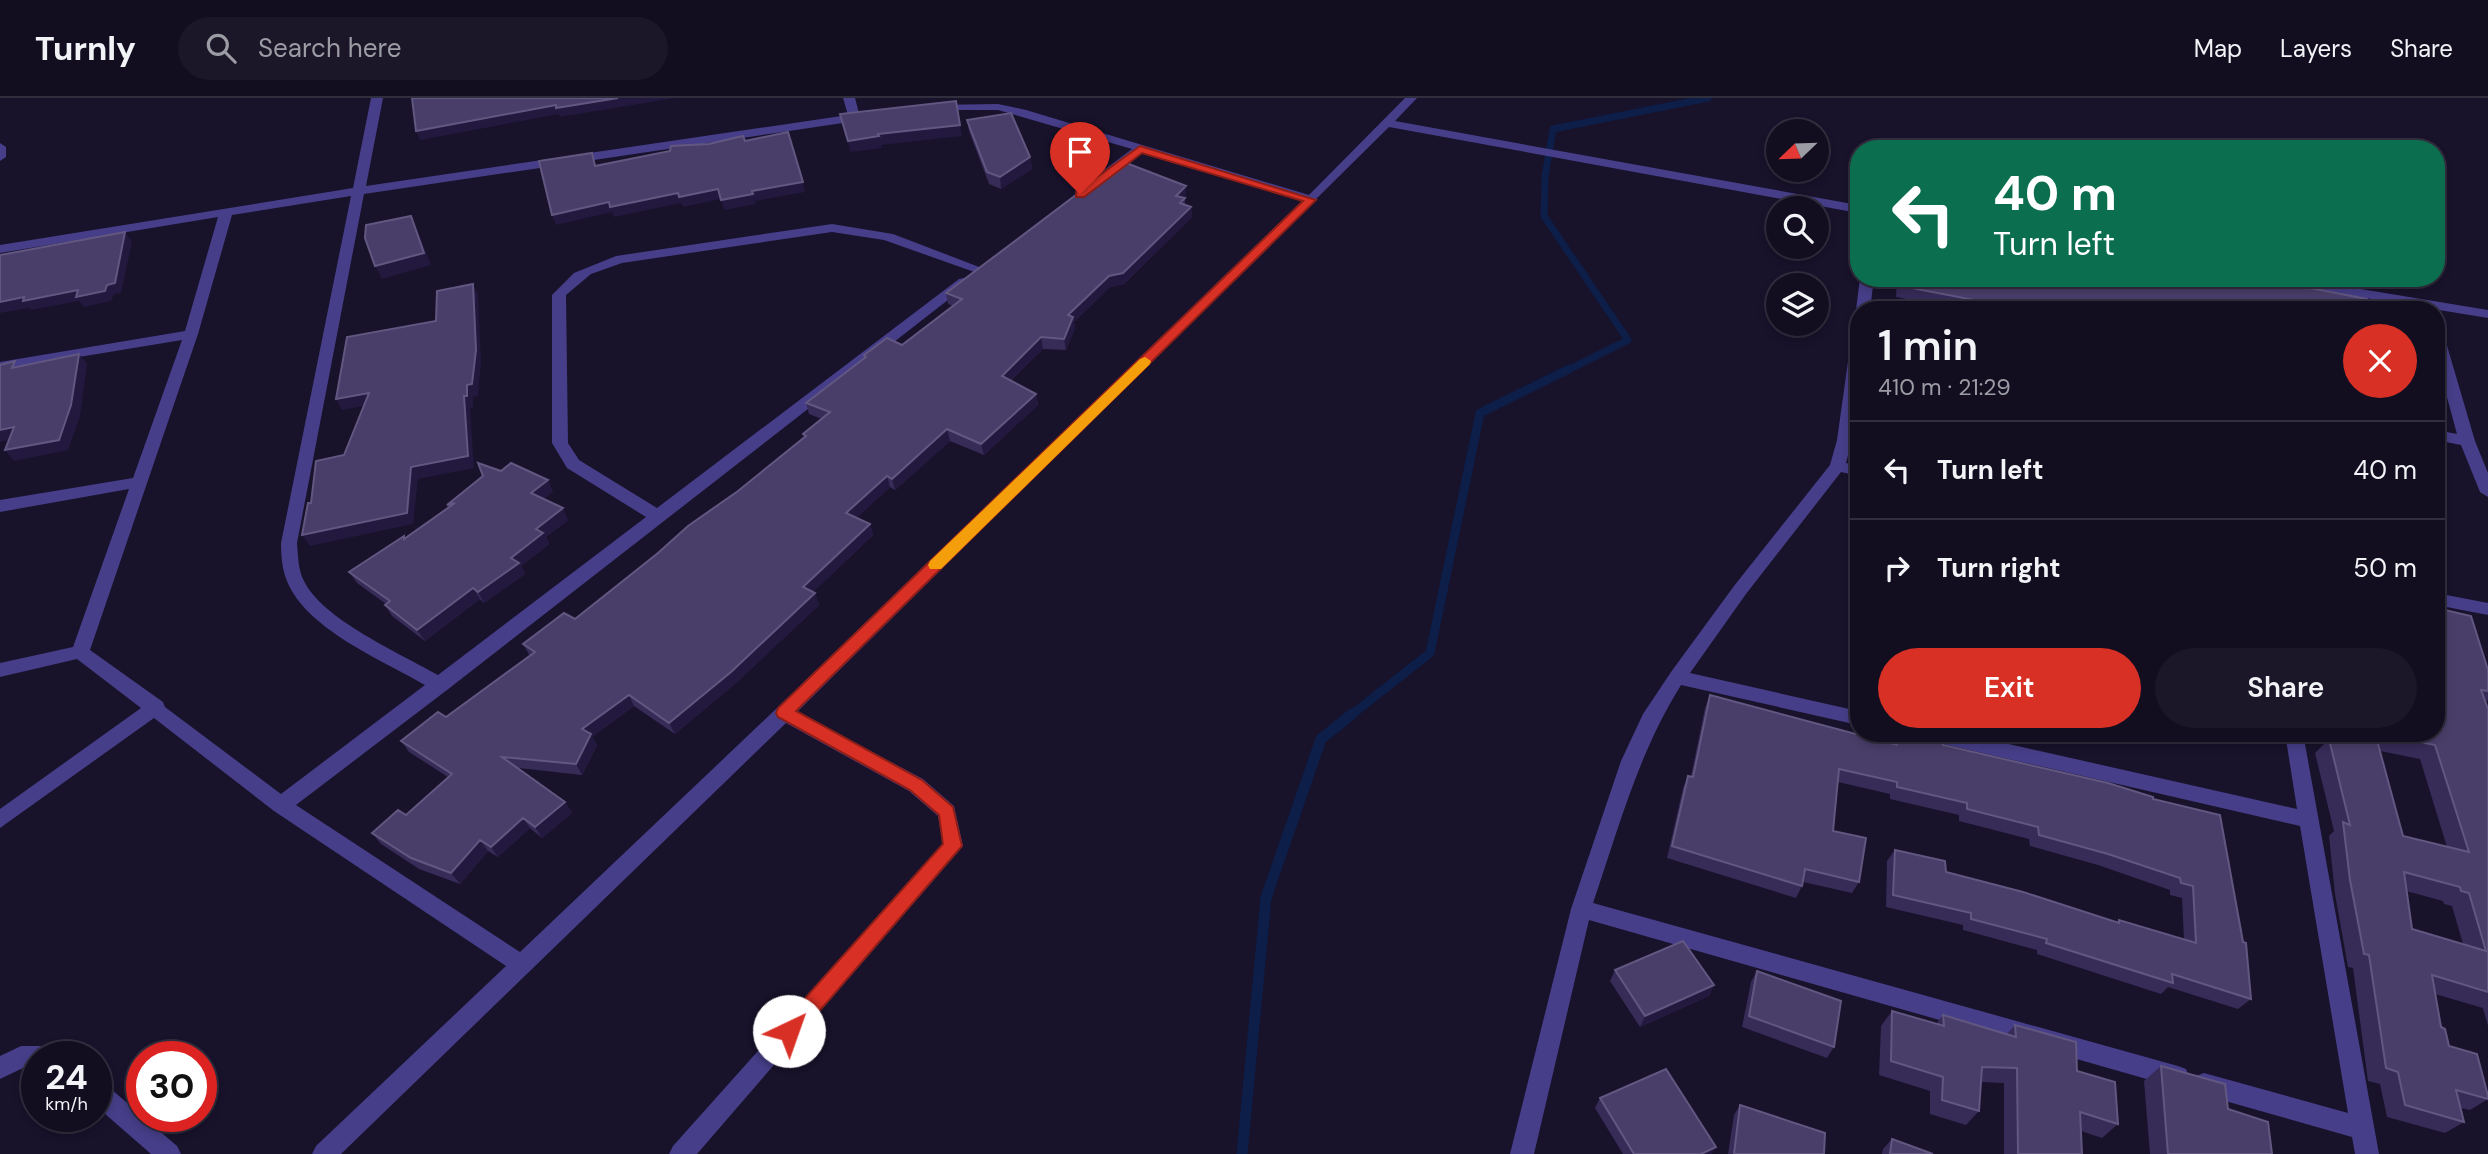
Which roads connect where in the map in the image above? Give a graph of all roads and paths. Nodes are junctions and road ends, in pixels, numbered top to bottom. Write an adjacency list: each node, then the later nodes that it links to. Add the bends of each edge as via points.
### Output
1 (377, 98): 12 (street)
2 (849, 98): 6 (street)
3 (1411, 98): 7 (street)
4 (925, 108): 9 (street, via 1016,111)
5 (878, 114): 6 (street)
6 (854, 117): 12 (street)
7 (1388, 123): 13 (street); 14 (street)
8 (0, 147): 10 (street)
9 (1140, 149): 11 (street); 13 (street)
10 (0, 157)
11 (1087, 189)
12 (358, 191): 15 (street); 38 (street, via 289,543 290,564 297,586 329,620)
13 (1311, 200): 40 (street)
14 (1850, 208)
15 (226, 213): 16 (street); 21 (street)
16 (0, 249)
17 (2316, 287): 18 (street)
18 (2391, 301)
19 (2445, 310): 20 (street)
20 (2488, 314)
21 (191, 334): 23 (street); 29 (street)
22 (2445, 363): 26 (street)
23 (0, 366)
24 (1850, 402): 27 (street)
25 (2445, 437): 26 (street)
26 (2468, 441): 30 (street)
27 (1837, 466): 28 (street); 37 (street)
28 (1850, 469)
29 (140, 482): 31 (street); 35 (street)
30 (2488, 492)
31 (0, 506)
32 (656, 515): 32 (street, via 985,266 858,228 832,228 621,259 576,276 559,295 560,443 573,464); 38 (street)
33 (2445, 601): 34 (street)
34 (2488, 610)
35 (80, 652): 36 (street); 39 (street)
36 (0, 670)
37 (1677, 677): 41 (street); 47 (street, via 1650,719 1631,761)
38 (441, 685): 44 (street)
39 (156, 707): 44 (street); 45 (street)
40 (784, 713): 48 (street); 55 (street, via 916,785 947,812 953,846)
41 (1850, 716)
42 (1982, 742): 46 (street)
43 (2295, 742): 46 (street)
44 (281, 805): 48 (street)
45 (0, 820)
46 (2308, 820): 52 (street)
47 (1581, 909): 52 (street); 56 (street)
48 (521, 964): 54 (street)
49 (21, 1058): 50 (street)
50 (0, 1068)
51 (112, 1105): 53 (street)
52 (2363, 1129): 57 (street)
53 (169, 1154)
54 (324, 1154)
55 (681, 1154)
56 (1522, 1154)
57 (2367, 1154)

